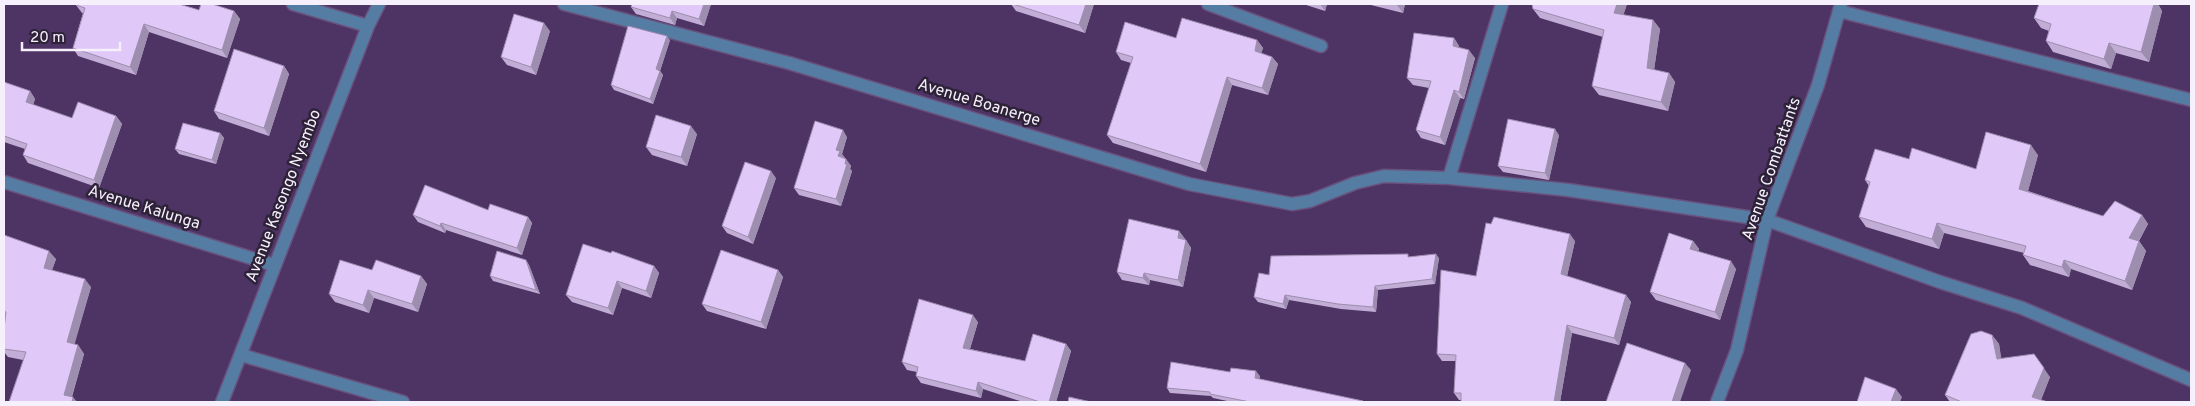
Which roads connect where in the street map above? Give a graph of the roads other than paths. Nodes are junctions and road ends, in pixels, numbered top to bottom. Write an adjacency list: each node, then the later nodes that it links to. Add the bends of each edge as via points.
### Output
1 (293, 4): 7 (street)
2 (379, 4): 7 (street, Avenue Kasongo Nyembo)
3 (564, 4): 10 (street, Avenue Boanerge, via 789,63 1190,184 1292,204 1384,176)
4 (1208, 4): 8 (street)
5 (1502, 4): 10 (street)
6 (1840, 7): 9 (street); 12 (street, Avenue Combattants, via 1818,85)
7 (368, 26): 13 (street, Avenue Kasongo Nyembo)
8 (1321, 46)
9 (2191, 100)
10 (1449, 178): 12 (street, Avenue Boanerge, via 1568,190)
11 (4, 182): 13 (street, Avenue Kalunga)
12 (1768, 220): 15 (street, Avenue Boanerge, via 2022,308); 18 (street, Avenue Combattants, via 1737,350)
13 (274, 265): 14 (street, Avenue Kasongo Nyembo)
14 (241, 355): 16 (street, Avenue Kasongo Nyembo); 17 (street)
15 (2191, 380)
16 (222, 402)
17 (403, 402)
18 (1717, 402)

